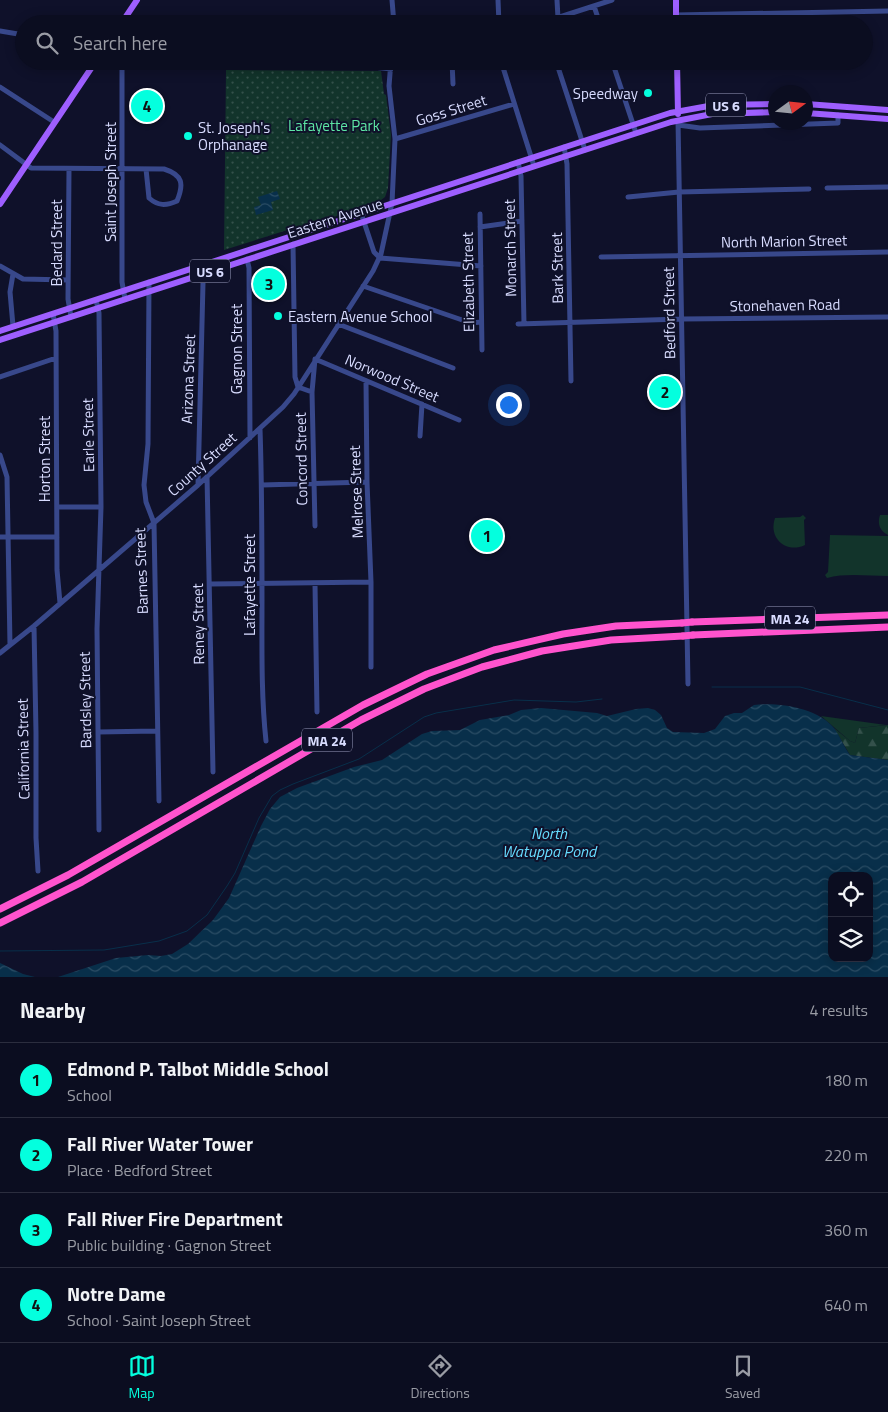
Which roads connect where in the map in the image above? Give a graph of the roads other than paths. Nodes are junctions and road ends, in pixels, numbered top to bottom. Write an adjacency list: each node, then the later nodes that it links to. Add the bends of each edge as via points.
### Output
1 (137, 0): 9 (main road)
2 (392, 0): 10 (street)
3 (498, 0): 11 (street)
4 (557, 0): 12 (street)
5 (612, 0): 7 (street)
6 (676, 0): 15 (main road)
7 (594, 6): 13 (street); 14 (street)
8 (888, 11): 15 (street)
9 (127, 15)
10 (393, 15)
11 (499, 15)
12 (558, 15)
13 (567, 15)
14 (597, 15)
15 (676, 15)
16 (0, 31): 17 (street)
17 (15, 34)
18 (90, 70): 37 (main road)
19 (122, 70): 52 (street, Saint Joseph Street)
20 (391, 70): 41 (street, County Street)
21 (452, 70): 26 (street)
22 (504, 70): 28 (street)
23 (559, 70): 42 (street)
24 (615, 70): 39 (street)
25 (677, 70): 32 (main road, Bedford Street)
26 (453, 84)
27 (0, 87): 37 (street)
28 (514, 104): 41 (street, Goss Street); 47 (street)
29 (768, 104): 32 (main road, US 6, via 721,105)
30 (813, 105): 31 (main road)
31 (888, 110)
32 (678, 111): 38 (main road, Bedford Street); 39 (main road, Eastern Avenue / US 6)
33 (768, 112): 38 (main road, US 6, via 712,114)
34 (813, 113): 35 (main road)
35 (838, 115): 36 (main road); 38 (street, via 838,123 700,128)
36 (888, 119)
37 (54, 122): 49 (main road)
38 (678, 122): 40 (main road, Eastern Avenue / US 6); 58 (street, Bedford Street)
39 (633, 124): 40 (street); 42 (main road, Eastern Avenue / US 6)
40 (636, 133): 45 (main road, Eastern Avenue / US 6)
41 (395, 139): 60 (street, County Street)
42 (582, 141): 44 (main road, Eastern Avenue / US 6); 45 (street)
43 (0, 145): 49 (street)
44 (564, 147): 46 (street, Bark Street); 47 (main road, Eastern Avenue / US 6)
45 (585, 150): 46 (main road, Eastern Avenue / US 6)
46 (566, 156): 50 (main road, Eastern Avenue / US 6); 93 (street, Bark Street)
47 (531, 158): 48 (main road, Eastern Avenue / US 6); 50 (street)
48 (518, 162): 54 (street, Monarch Street); 60 (main road, Eastern Avenue / US 6)
49 (26, 164): 51 (street, via 31,168); 61 (main road)
50 (534, 166): 54 (main road, Eastern Avenue / US 6)
51 (69, 169): 52 (street); 78 (street, Bedard Street)
52 (122, 169): 53 (street); 81 (street, Saint Joseph Street)
53 (146, 169): 53 (street, via 149,198 162,205 176,201 181,191 178,176 164,169)
54 (520, 171): 63 (main road, Eastern Avenue / US 6); 66 (street, Monarch Street)
55 (888, 187): 56 (street)
56 (827, 188)
57 (809, 190): 58 (street)
58 (679, 192): 59 (street); 70 (street, Bedford Street)
59 (628, 197)
60 (392, 203): 62 (main road, Eastern Avenue / US 6); 63 (street, County Street)
61 (0, 204)
62 (362, 213): 65 (street); 79 (main road, Eastern Avenue / US 6)
63 (390, 213): 65 (main road, Eastern Avenue / US 6); 72 (street, County Street)
64 (480, 214): 67 (street, Elizabeth Street)
65 (364, 221): 68 (main road, Eastern Avenue / US 6); 72 (street, via 374,252)
66 (522, 221): 67 (street); 95 (street, Monarch Street)
67 (480, 227): 75 (street, Elizabeth Street)
68 (293, 244): 73 (main road, Eastern Avenue / US 6); 106 (street, via 295,375)
69 (888, 252): 70 (street, North Marion Street)
70 (680, 256): 71 (street, North Marion Street); 90 (street, Bedford Street)
71 (601, 257)
72 (380, 258): 75 (street); 80 (street, County Street)
73 (247, 259): 77 (main road, Eastern Avenue / US 6); 112 (street, Gagnon Street)
74 (0, 266): 76 (street)
75 (481, 266): 92 (street, Elizabeth Street)
76 (13, 274): 78 (street, via 23,280); 96 (street, via 10,292)
77 (202, 274): 82 (main road, Eastern Avenue / US 6); 117 (street, Arizona Street)
78 (68, 280): 85 (street, Bedard Street)
79 (149, 282): 81 (main road, Eastern Avenue / US 6); 82 (street, Barnes Street)
80 (363, 286): 92 (street, via 471,323); 94 (street, County Street)
81 (123, 291): 83 (street, Saint Joseph Street); 84 (main road, Eastern Avenue / US 6)
82 (149, 291): 83 (main road, Eastern Avenue / US 6); 121 (street, Barnes Street, via 148,444 144,485)
83 (125, 299): 86 (main road, Eastern Avenue / US 6)
84 (96, 300): 85 (main road, Eastern Avenue / US 6); 86 (street, Earle Street)
85 (69, 308): 87 (main road, Eastern Avenue / US 6); 88 (street, Bedard Street)
86 (98, 308): 88 (main road, Eastern Avenue / US 6); 120 (street, Earle Street)
87 (53, 314): 91 (street, Horton Street); 96 (main road, Eastern Avenue / US 6)
88 (71, 317): 91 (main road, Eastern Avenue / US 6)
89 (888, 317): 90 (street, Stonehaven Road)
90 (682, 319): 93 (street, Stonehaven Road); 138 (street, Bedford Street)
91 (55, 322): 98 (main road, Eastern Avenue / US 6); 100 (street, Horton Street)
92 (481, 322): 99 (street, Elizabeth Street)
93 (571, 322): 95 (street, Stonehaven Road); 105 (street, Bark Street)
94 (338, 324): 101 (street, County Street); 102 (street)
95 (521, 324)
96 (13, 326): 97 (main road, Eastern Avenue / US 6)
97 (0, 331)
98 (0, 340)
99 (482, 350)
100 (56, 358): 103 (street); 119 (street, Horton Street)
101 (315, 359): 104 (street, Norwood Street); 106 (street, County Street); 107 (street, Concord Street)
102 (453, 368)
103 (0, 377)
104 (366, 381): 108 (street, Norwood Street); 115 (street, Melrose Street)
105 (571, 381)
106 (298, 387): 107 (street, Concord Street); 110 (street, County Street)
107 (312, 392): 116 (street, Concord Street)
108 (422, 404): 109 (street, Norwood Street); 111 (street)
109 (459, 420)
110 (260, 429): 112 (street, County Street); 118 (street, Lafayette Street)
111 (420, 436)
112 (250, 438): 114 (street, County Street)
113 (0, 455): 125 (street, via 7,477)
114 (207, 476): 117 (street, County Street); 128 (street, Reney Street)
115 (367, 482): 116 (street); 127 (street, Melrose Street)
116 (314, 484): 118 (street); 122 (street, Concord Street)
117 (198, 485): 121 (street, County Street)
118 (262, 485): 129 (street, Lafayette Street)
119 (57, 507): 120 (street); 123 (street, Horton Street)
120 (102, 508): 126 (street, Earle Street)
121 (154, 523): 126 (street, County Street); 140 (street, Barnes Street)
122 (315, 526)
123 (57, 536): 125 (street); 131 (street, Horton Street)
124 (0, 537): 125 (street)
125 (8, 537): 135 (street)
126 (100, 570): 131 (street, County Street); 141 (street, Bardsley Street)
127 (371, 582): 130 (street); 137 (street, Melrose Street)
128 (210, 584): 129 (street); 143 (street, Reney Street)
129 (262, 584): 130 (street); 142 (street, Lafayette Street)
130 (315, 584): 139 (street)
131 (60, 604): 133 (street, County Street)
132 (888, 615): 147 (highway, MA 24, bridge, via 607,627 494,650 427,674 363,705 76,870)
133 (34, 626): 135 (street, County Street); 146 (street, California Street)
134 (888, 628): 148 (highway, MA 24, bridge, via 620,639 559,648 499,662 432,686 362,720 82,882)
135 (10, 645): 136 (street, County Street)
136 (0, 653)
137 (371, 668)
138 (688, 684)
139 (317, 712)
140 (156, 731): 141 (street); 144 (street, Barnes Street)
141 (98, 732): 145 (street, Bardsley Street)
142 (266, 741)
143 (213, 772)
144 (158, 801)
145 (99, 830)
146 (38, 872)
147 (0, 909)
148 (0, 923)

